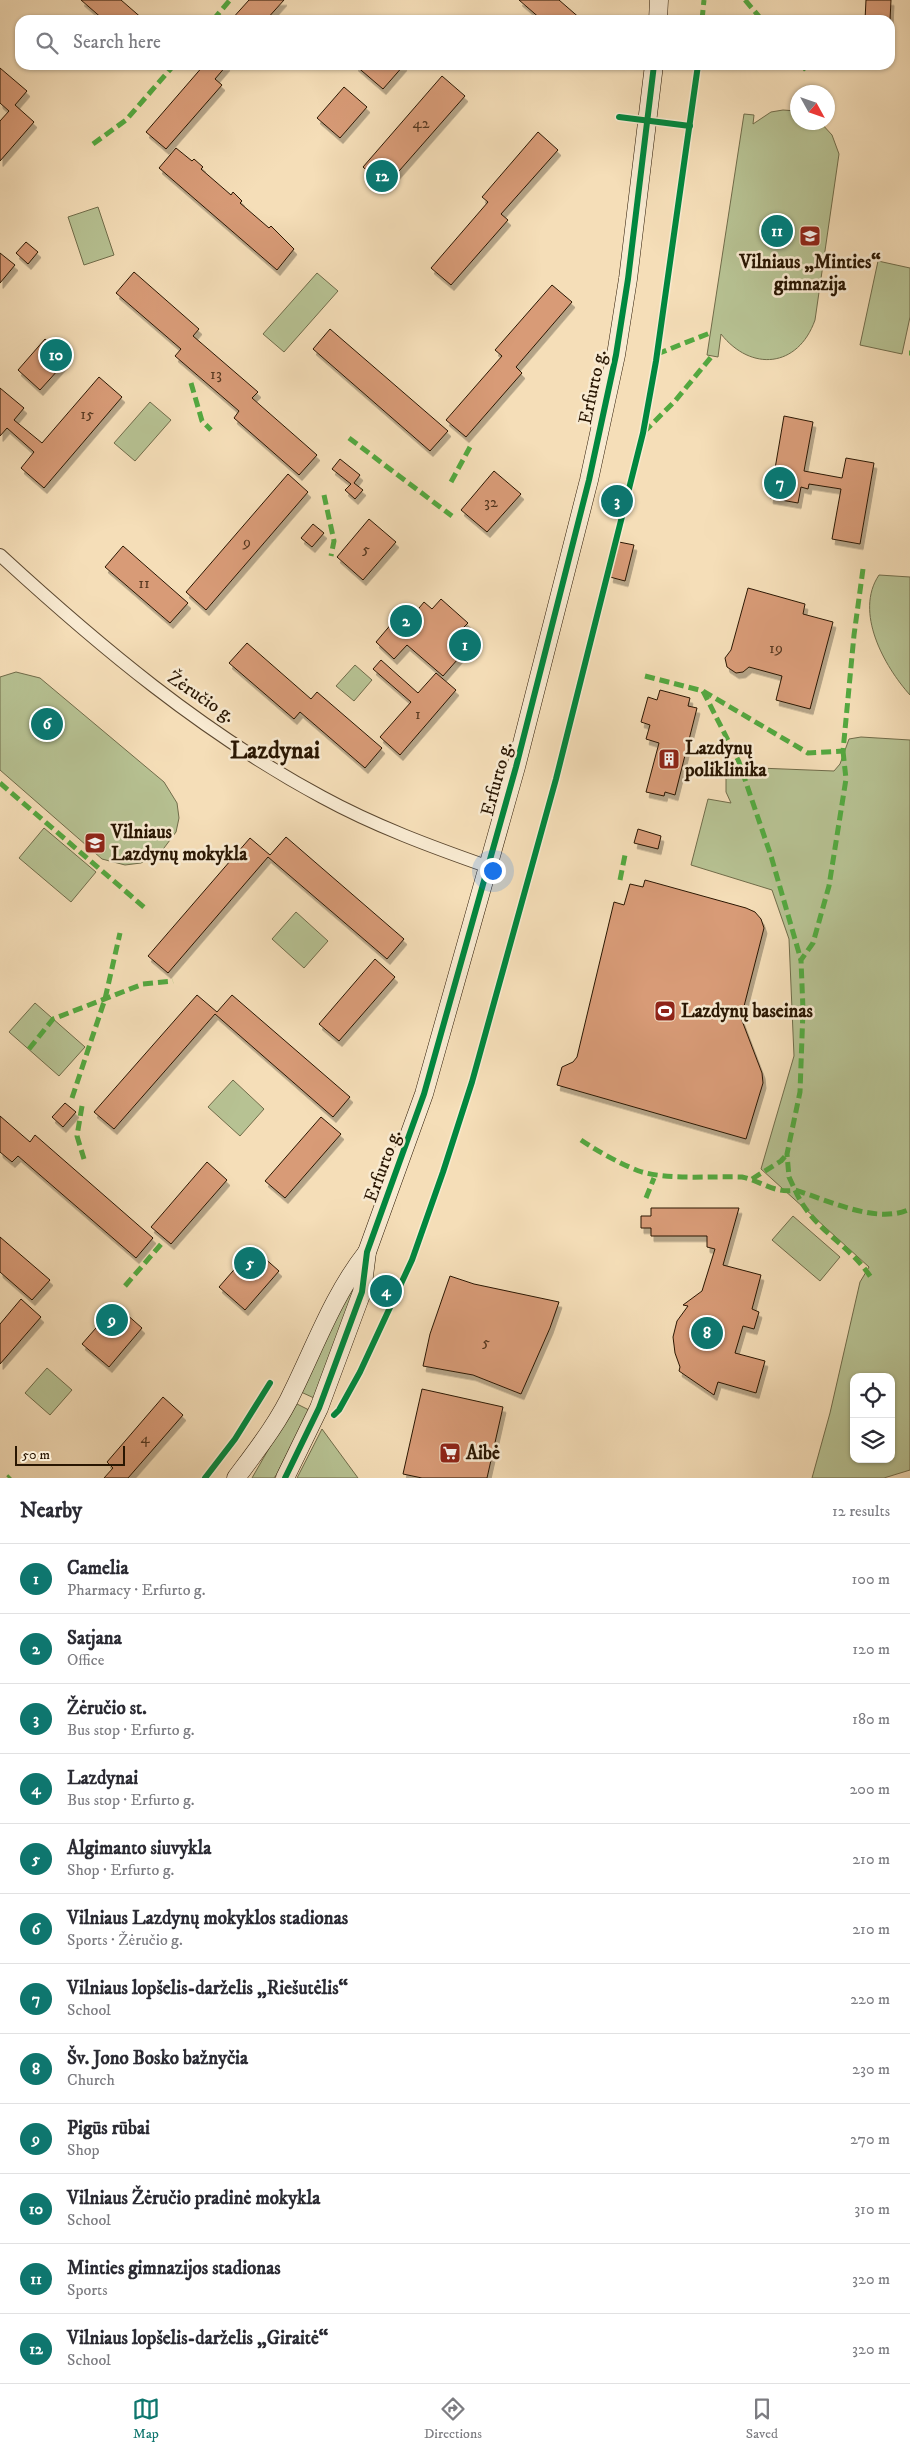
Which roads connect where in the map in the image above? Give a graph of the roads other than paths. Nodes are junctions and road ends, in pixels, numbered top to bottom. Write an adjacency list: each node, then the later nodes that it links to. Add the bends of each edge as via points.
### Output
1 (659, 0): 2 (street)
2 (658, 15)
3 (653, 70): 5 (street, Erfurto g., via 630,269 614,365 589,480)
4 (0, 555): 5 (street, Žėručio g., via 161,694 266,764 322,797 378,824)
5 (489, 867): 6 (street, Erfurto g., via 424,1094)
6 (367, 1252): 7 (street, Erfurto g., via 331,1310 292,1394); 8 (street, Erfurto g., via 357,1308 319,1408)
7 (236, 1478)
8 (285, 1478)

